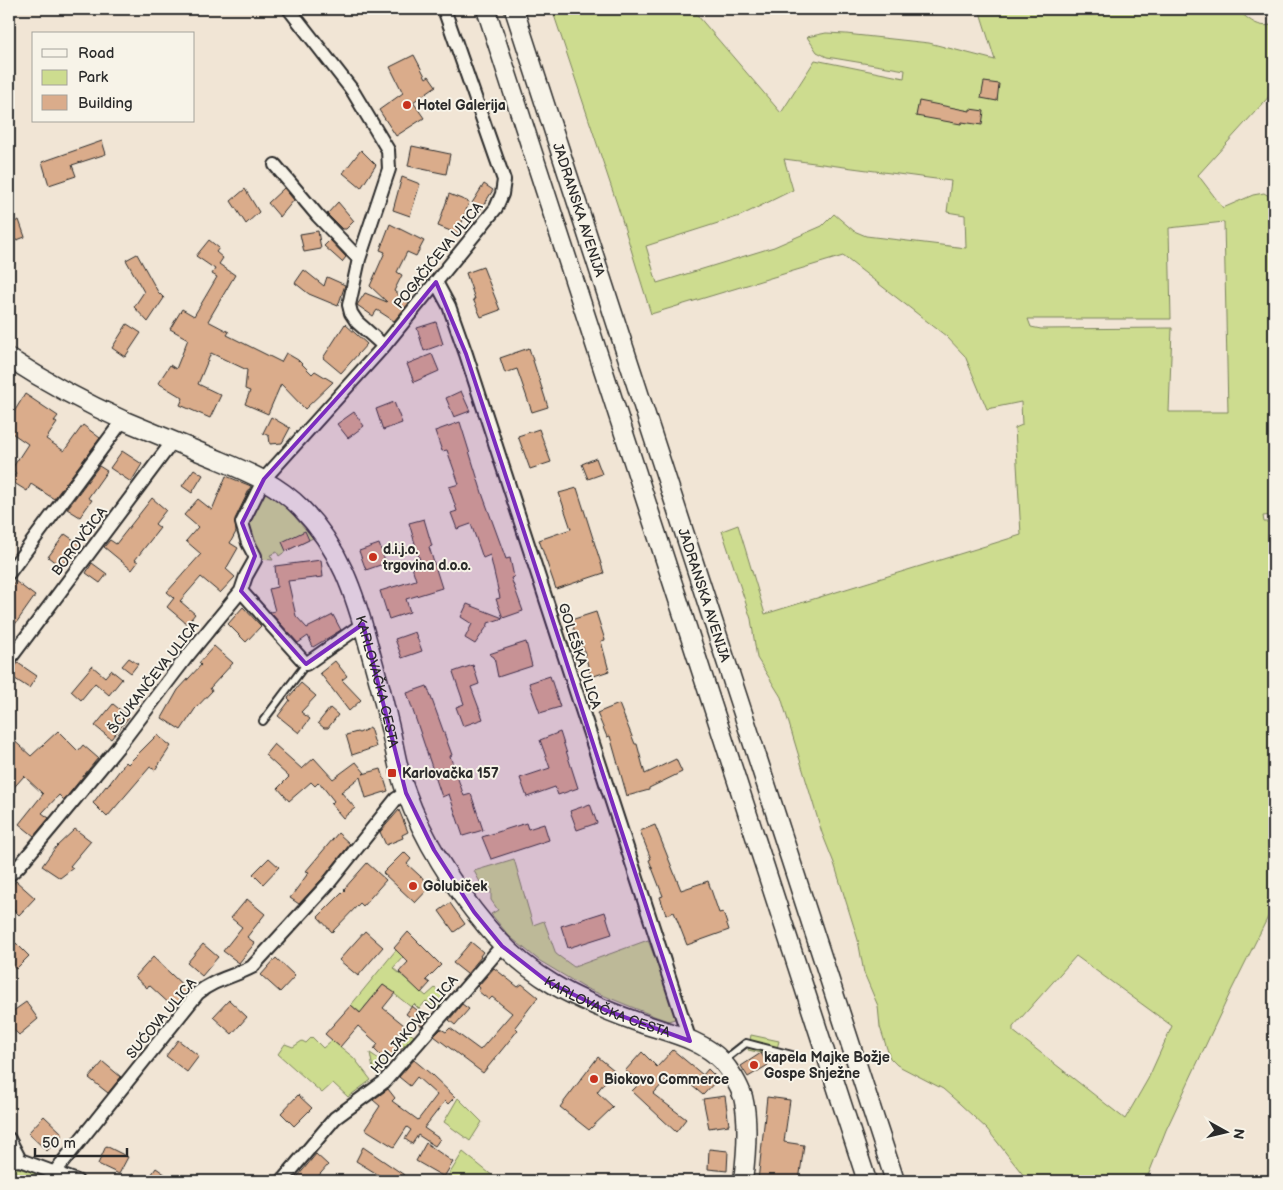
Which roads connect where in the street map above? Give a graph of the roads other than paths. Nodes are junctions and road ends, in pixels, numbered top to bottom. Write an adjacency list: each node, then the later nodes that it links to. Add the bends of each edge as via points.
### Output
1 (288, 9): 6 (street, via 352,90 388,150 389,169)
2 (444, 9): 7 (street, POGAČIĆEVA ULICA, via 504,180 496,208)
3 (486, 9): 31 (main road, JADRANSKA AVENIJA)
4 (514, 9): 32 (main road, JADRANSKA AVENIJA)
5 (275, 165): 6 (street)
6 (359, 259): 8 (street, via 349,305 351,314)
7 (436, 282): 8 (street, POGAČIĆEVA ULICA); 22 (street, GOLEŠKA ULICA, via 449,306 466,354)
8 (384, 346): 12 (street, POGAČIĆEVA ULICA)
9 (9, 358): 10 (main road, KARLOVAČKA CESTA, via 39,378)
10 (123, 420): 11 (main road, KARLOVAČKA CESTA); 13 (street)
11 (173, 440): 12 (main road, KARLOVAČKA CESTA); 16 (street, BOROVČICA)
12 (264, 479): 14 (street, ŠĆUKANČEVA ULICA, via 242,523 255,560); 15 (main road, KARLOVAČKA CESTA, via 299,506 327,540 354,592)
13 (9, 573)
14 (240, 591): 17 (street); 20 (street, ŠĆUKANČEVA ULICA, via 118,747)
15 (363, 624): 17 (street); 19 (main road, KARLOVAČKA CESTA)
16 (9, 660)
17 (306, 664): 18 (lane)
18 (263, 721)
19 (406, 793): 21 (main road, KARLOVAČKA CESTA, via 451,879); 27 (street, SUĆOVA ULICA, via 396,799 328,884 252,967 214,981 198,993)
20 (9, 874)
21 (502, 946): 22 (main road, KARLOVAČKA CESTA, via 548,982 577,998); 29 (street, HOLJAKOVA ULICA, via 384,1082 335,1118)
22 (690, 1041): 24 (main road, KARLOVAČKA CESTA)
23 (792, 1055): 24 (lane, via 746,1043)
24 (722, 1062): 30 (main road, KARLOVAČKA CESTA, via 743,1096 746,1123)
25 (9, 1139): 26 (street)
26 (15, 1161): 27 (street)
27 (52, 1177): 28 (street)
28 (78, 1181)
29 (282, 1181)
30 (743, 1181)
31 (867, 1181)
32 (895, 1181)

